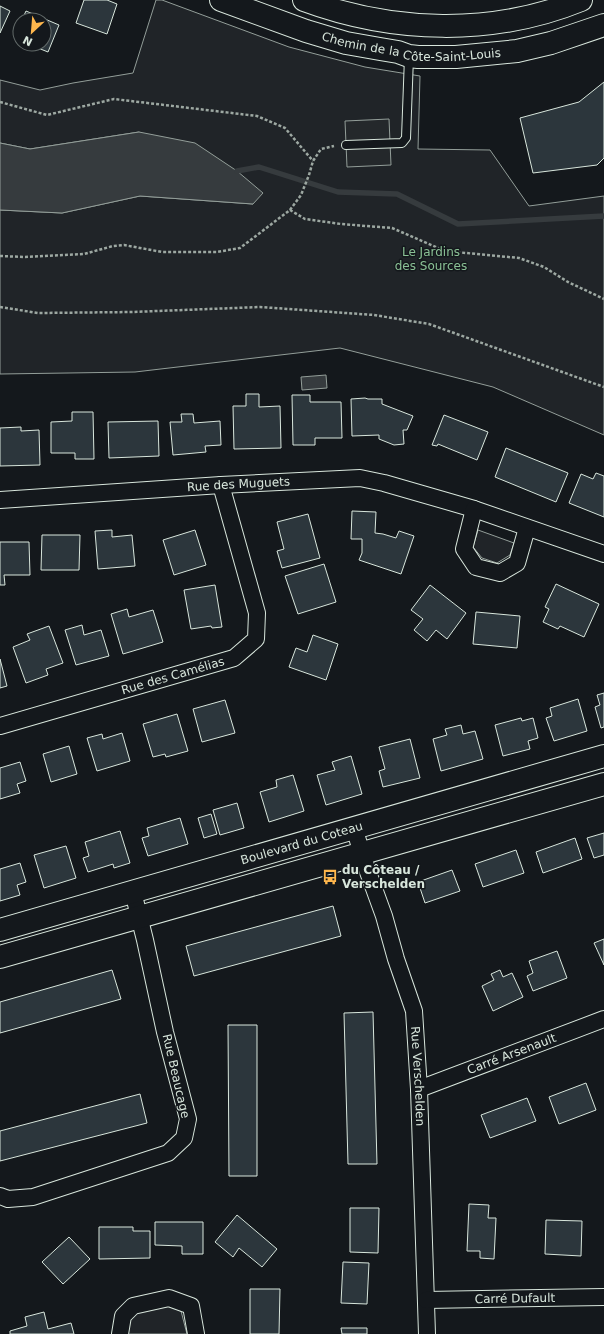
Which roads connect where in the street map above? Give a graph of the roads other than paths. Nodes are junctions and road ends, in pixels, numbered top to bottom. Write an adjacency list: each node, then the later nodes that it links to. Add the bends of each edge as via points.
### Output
1 (221, 0): 7 (street, Chemin de la Côte-Saint-Louis, via 328,37)
2 (304, 0): 4 (street, Chemin de la Côte-Saint-Louis, via 357,16 407,25 467,25)
3 (581, 0): 4 (street, Chemin de la Côte-Saint-Louis, via 555,10)
4 (525, 17): 6 (street)
5 (604, 25): 6 (street, Chemin de la Côte-Saint-Louis, via 563,40)
6 (534, 47): 7 (street, Chemin de la Côte-Saint-Louis, via 476,56)
7 (409, 56): 8 (lane, via 406,138 402,143)
8 (346, 145)
9 (221, 485): 10 (street, Rue des Muguets); 11 (street, Rue des Muguets, via 360,478); 14 (street, Rue des Camélias, via 257,613 256,639 234,658)
10 (0, 500)
11 (474, 509): 12 (street, Rue des Muguets); 12 (street, via 464,549 476,567 500,573 517,563)
12 (527, 528): 13 (street, Rue des Muguets)
13 (604, 554)
14 (0, 726)
15 (604, 756): 17 (street, Boulevard du Coteau)
16 (604, 784): 18 (street)
17 (354, 828): 18 (street, Rue Verschelden); 19 (street, Boulevard du Coteau)
18 (362, 853): 20 (street); 24 (street, Rue Verschelden, via 414,1011)
19 (132, 892): 20 (street, Rue Beaucage); 21 (street, Boulevard du Coteau)
20 (139, 917): 22 (street); 25 (street, Rue Beaucage, via 188,1119 184,1138 168,1153 33,1197 8,1199)
21 (0, 930)
22 (0, 957)
23 (604, 1019): 24 (street, Carré Arsenault)
24 (420, 1089): 27 (street, Rue Verschelden)
25 (0, 1196)
26 (604, 1297): 27 (street, Carré Dufault)
27 (426, 1300): 30 (street, Rue Verschelden)
28 (120, 1334): 29 (street, via 123,1316 133,1306 169,1298 191,1306)
29 (196, 1334)
30 (427, 1334)

